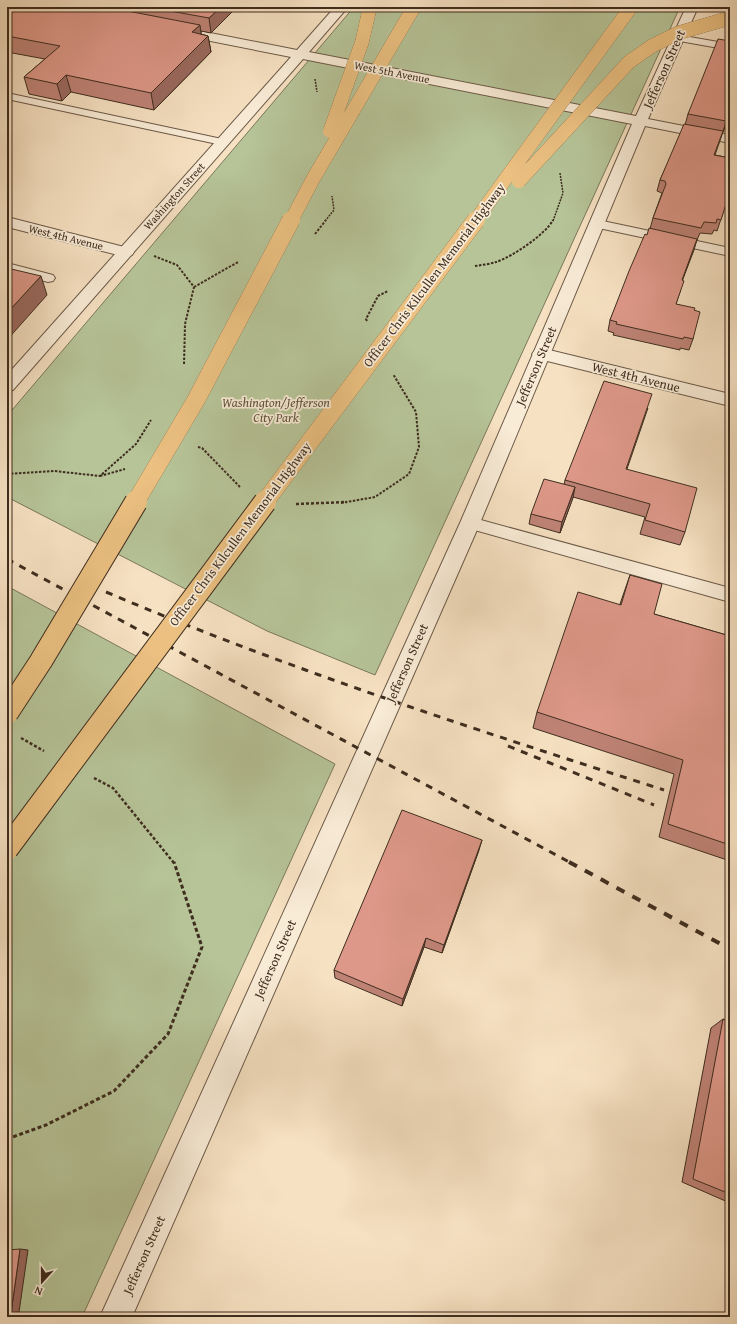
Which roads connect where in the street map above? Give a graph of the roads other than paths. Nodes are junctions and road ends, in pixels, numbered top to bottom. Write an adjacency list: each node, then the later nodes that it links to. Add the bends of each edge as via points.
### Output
1 (342, 7): 10 (street, Washington Street)
2 (370, 7): 15 (highway, bridge, via 362,42)
3 (414, 7): 15 (highway, bridge)
4 (631, 7): 18 (highway, Officer Chris Kilcullen Memorial Highway, bridge)
5 (692, 7): 8 (street, Jefferson Street)
6 (730, 18): 18 (highway, bridge, via 678,33 628,62)
7 (167, 29): 10 (street, West 5th Avenue)
8 (678, 38): 9 (lane); 12 (street, Jefferson Street)
9 (730, 47)
10 (301, 54): 12 (street, West 5th Avenue); 14 (street, Washington Street)
11 (7, 96): 14 (lane)
12 (640, 122): 13 (street, West 5th Avenue); 17 (street, Jefferson Street)
13 (730, 139)
14 (222, 142): 19 (street, Washington Street)
15 (313, 179): 28 (highway, bridge, via 196,400 41,661)
16 (7, 222): 19 (street, West 4th Avenue)
17 (598, 224): 20 (lane); 23 (street, Jefferson Street)
18 (464, 238): 29 (highway, Officer Chris Kilcullen Memorial Highway, bridge, via 248,523)
19 (126, 252): 24 (street, Washington Street)
20 (730, 252)
21 (7, 267): 22 (lane)
22 (48, 278)
23 (541, 354): 25 (street, West 4th Avenue); 26 (street, Jefferson Street)
24 (7, 386)
25 (730, 400)
26 (470, 523): 27 (lane); 30 (street, Jefferson Street)
27 (730, 595)
28 (7, 713)
29 (7, 849)
30 (116, 1317)

